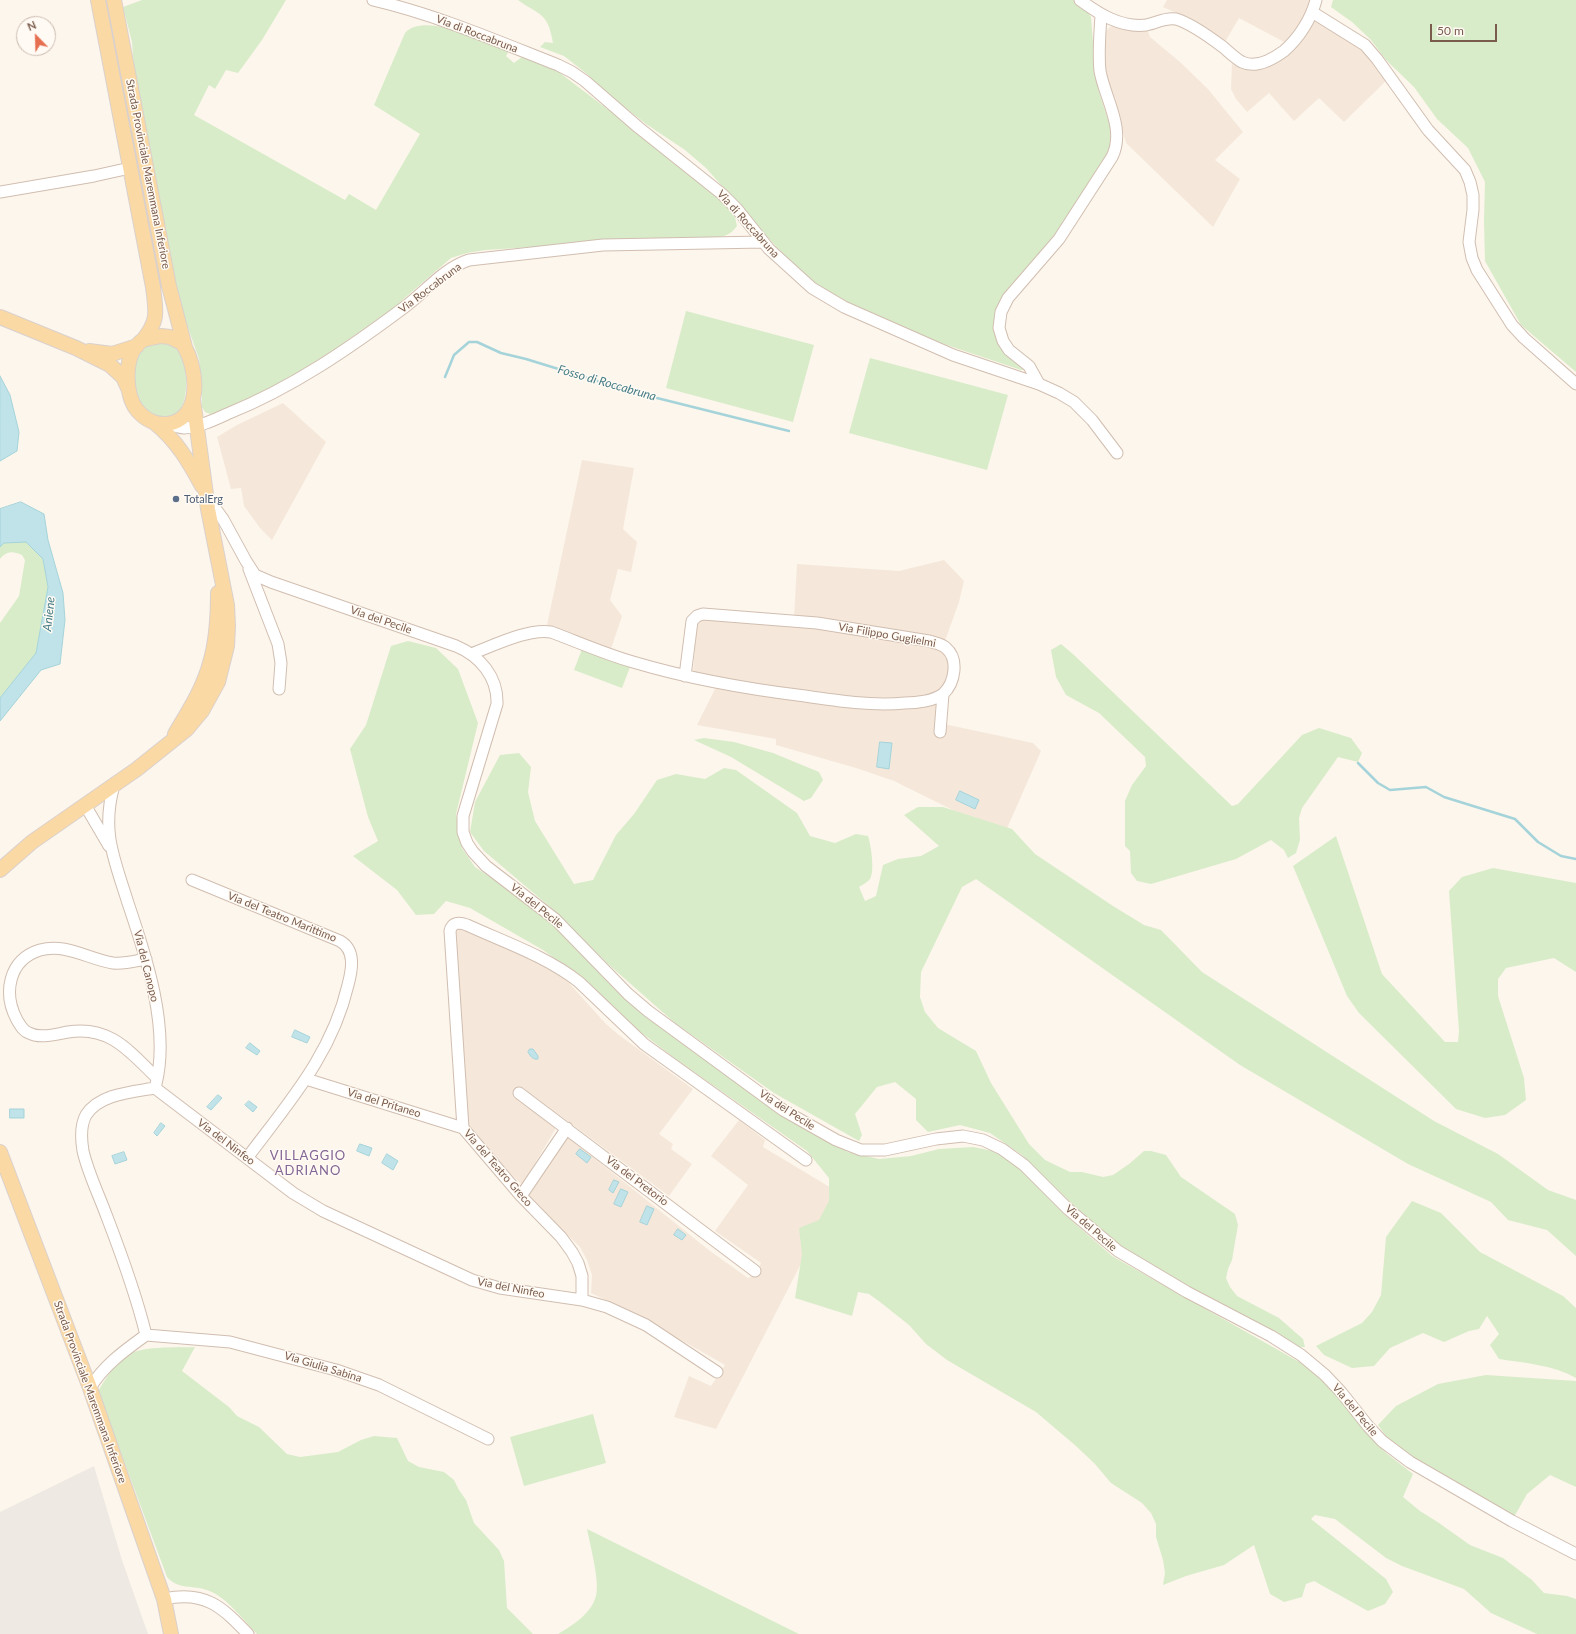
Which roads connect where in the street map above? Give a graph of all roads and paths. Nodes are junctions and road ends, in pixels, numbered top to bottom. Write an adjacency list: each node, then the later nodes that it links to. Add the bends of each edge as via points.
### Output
1 (98, 0): 8 (main road, Strada Provinciale Maremmana Inferiore)
2 (114, 0): 14 (main road, Strada Provinciale Maremmana Inferiore, via 169,286)
3 (373, 0): 10 (street, Via di Roccabruna, via 436,18 572,72 722,194)
4 (1080, 0): 7 (street)
5 (1316, 0): 6 (street)
6 (1312, 12): 7 (street, via 1286,49 1269,60 1253,64 1241,61 1216,42 1176,19 1140,25 1124,23); 16 (street, via 1366,45 1428,130 1465,170 1473,195 1469,242 1477,270 1512,325)
7 (1101, 15): 15 (street, via 1100,66 1116,126 1116,148 1059,239 1006,300 999,316 1000,333 1006,346 1029,366)
8 (130, 168): 9 (street); 12 (main road, Strada Provinciale Maremmana Inferiore, via 156,306 153,327)
9 (0, 192)
10 (763, 242): 15 (street, Via di Roccabruna, via 807,284 844,307 953,355); 21 (street, Via Roccabruna, via 603,245 469,260 455,266 395,315 302,377 250,405)
11 (0, 317): 13 (main road)
12 (140, 343): 13 (main road, via 112,354); 14 (main road, via 166,336 179,340); 17 (main road, via 129,361)
13 (76, 348): 17 (main road, via 114,368 123,377)
14 (185, 348): 18 (main road, via 192,373)
15 (1039, 384): 22 (street, Via di Roccabruna, via 1082,409)
16 (1576, 384)
17 (129, 392): 19 (main road, via 138,411)
18 (193, 398): 20 (main road, via 187,413); 21 (main road)
19 (155, 423): 20 (main road); 23 (main road, via 174,441 188,460)
20 (169, 424): 21 (street, via 184,428)
21 (198, 426): 23 (main road)
22 (1117, 453)
23 (206, 494): 24 (main road)
24 (208, 509): 25 (street, Via del Pecile, via 214,508 223,519); 31 (main road, via 227,605 227,646 222,668 202,711 190,726)
25 (246, 561): 26 (street, Via del Pecile, via 255,575 271,582 456,646); 28 (street, via 278,644 281,663)
26 (471, 654): 27 (street, via 531,632 544,631 629,661); 52 (street, Via del Pecile, via 489,672 497,698 495,713 463,816 463,832 467,843 486,866 561,924 628,994 648,1011 783,1110 852,1148 879,1151 962,1136 983,1140 1007,1151 1118,1251 1301,1355 1332,1382 1377,1436 1410,1462 1512,1521)
27 (685, 676): 29 (street, via 775,692 868,703 912,703); 29 (street, Via Filippo Guglielmi, via 693,619 703,614 718,614 837,626 937,643 949,651 954,665 952,681)
28 (279, 689)
29 (943, 694): 30 (street)
30 (940, 732)
31 (114, 785): 32 (main road); 33 (street, via 108,813)
32 (86, 805): 33 (street); 34 (main road, via 32,842)
33 (110, 847): 36 (street, Via del Canopo)
34 (0, 870)
35 (192, 880): 37 (street, Via del Teatro Marittimo, via 340,941 349,949 352,960 351,973 344,1004 328,1042)
36 (146, 959): 38 (street, Via del Canopo, via 155,1000 160,1048); 38 (street, Via del Ninfeo, via 119,963 66,949 39,950 28,955 19,964 11,978 9,998 21,1026 29,1034 46,1035 86,1030 102,1034 123,1046)
37 (306, 1079): 40 (street, Via del Pritaneo); 43 (street, Via del Teatro Marittimo)
38 (156, 1083): 43 (street, Via del Ninfeo); 48 (street, via 98,1103 85,1117 82,1126 87,1164 130,1279)
39 (519, 1093): 41 (street, Via del Pretorio)
40 (462, 1128): 44 (street, Via del Teatro Greco, via 450,934 451,927 460,923 467,924 568,974 641,1041); 45 (street, Via del Teatro Greco)
41 (567, 1128): 45 (street); 46 (street, Via del Pretorio)
42 (0, 1152): 50 (main road, Strada Provinciale Maremmana Inferiore)
43 (247, 1158): 47 (street, Via del Ninfeo, via 316,1208 455,1274 500,1288)
44 (806, 1160)
45 (522, 1196): 47 (street, Via del Teatro Greco, via 561,1237 574,1255 582,1276)
46 (755, 1271)
47 (582, 1300): 49 (street, Via del Ninfeo, via 608,1307 637,1320)
48 (146, 1335): 50 (street, via 110,1362); 51 (street, Via Giulia Sabina, via 230,1342 336,1370 379,1385)
49 (717, 1372)
50 (90, 1388): 53 (main road, Strada Provinciale Maremmana Inferiore)
51 (488, 1440)
52 (1576, 1554)
53 (164, 1599): 54 (main road, Strada Provinciale Maremmana Inferiore); 55 (street, via 184,1596 206,1600 220,1607)
54 (171, 1634)
55 (248, 1634)

